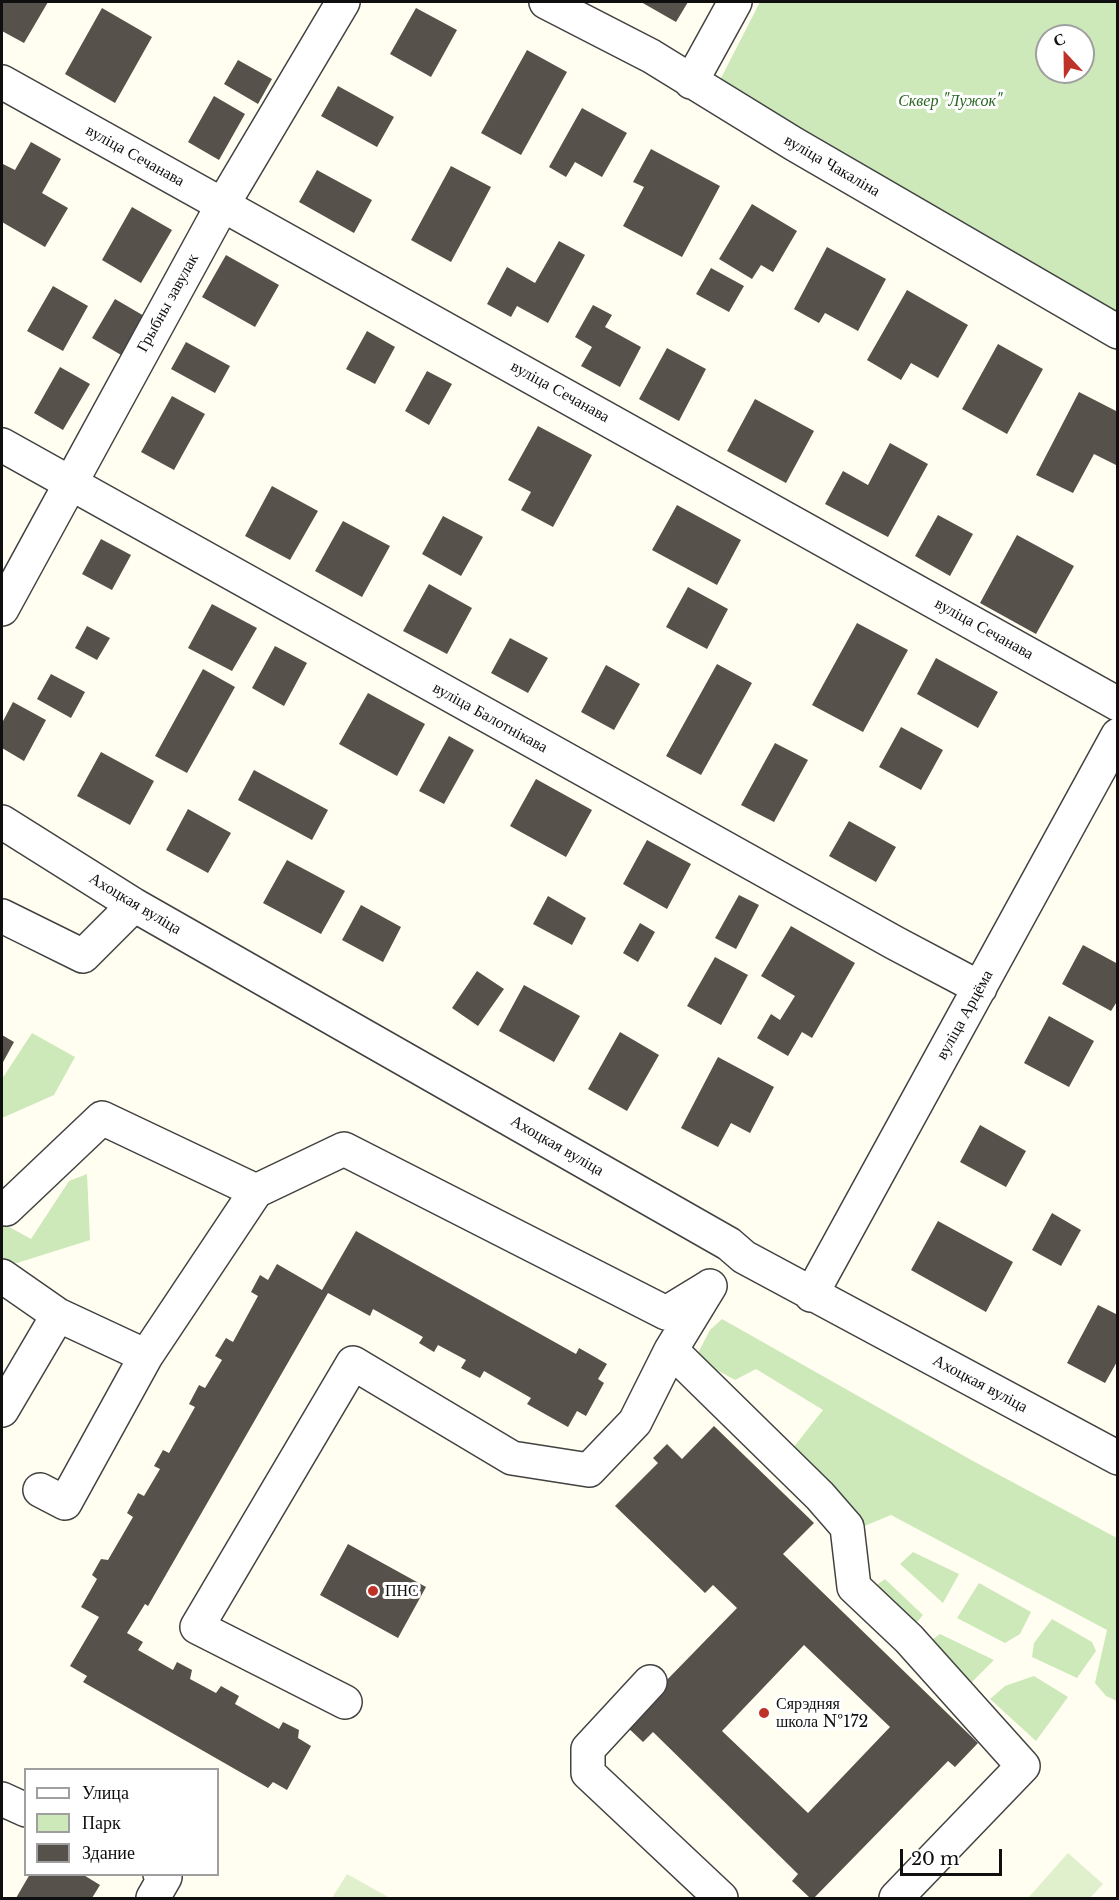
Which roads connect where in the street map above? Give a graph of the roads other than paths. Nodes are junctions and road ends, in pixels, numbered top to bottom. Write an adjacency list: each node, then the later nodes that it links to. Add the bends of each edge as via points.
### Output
1 (343, 2): 6 (street, Грыбны завулак)
2 (546, 2): 5 (street, вуліца Чакаліна, via 651,56)
3 (735, 2): 5 (street)
4 (2, 82): 6 (street, вуліца Сечанава)
5 (691, 82): 7 (street, вуліца Чакаліна)
6 (223, 204): 9 (street, Грыбны завулак); 11 (street, вуліца Сечанава)
7 (1118, 332)
8 (2, 445): 9 (street, вуліца Балотнікава)
9 (69, 483): 10 (street, Грыбны завулак); 16 (street, вуліца Балотнікава)
10 (2, 609)
11 (1118, 704)
12 (1118, 735): 16 (street, вуліца Арцёма)
13 (2, 822): 14 (street, Ахоцкая вуліца)
14 (134, 905): 15 (street, via 83,956); 19 (street, Ахоцкая вуліца, via 729,1244)
15 (2, 916)
16 (980, 988): 22 (street, вуліца Арцёма)
17 (256, 1191): 18 (street, via 102,1118 6,1209); 21 (street, via 344,1149 666,1313); 25 (street)
18 (2, 1207)
19 (744, 1257): 21 (street); 22 (street, Ахоцкая вуліца)
20 (2, 1276): 23 (street)
21 (710, 1286): 24 (street)
22 (811, 1295): 27 (street, Ахоцкая вуліца)
23 (58, 1315): 25 (street); 26 (street)
24 (671, 1350): 30 (street, via 635,1422 589,1470 512,1458 353,1363 197,1627); 36 (street, via 840,1519 846,1527 854,1587 909,1639 1023,1766)
25 (146, 1356): 28 (street, via 65,1503)
26 (2, 1410)
27 (1114, 1448)
28 (40, 1490)
29 (650, 1682): 35 (street, via 588,1749 588,1773)
30 (345, 1702)
31 (2, 1799): 32 (street)
32 (24, 1809)
33 (162, 1876): 34 (street)
34 (153, 1899)
35 (721, 1899)
36 (896, 1899)

